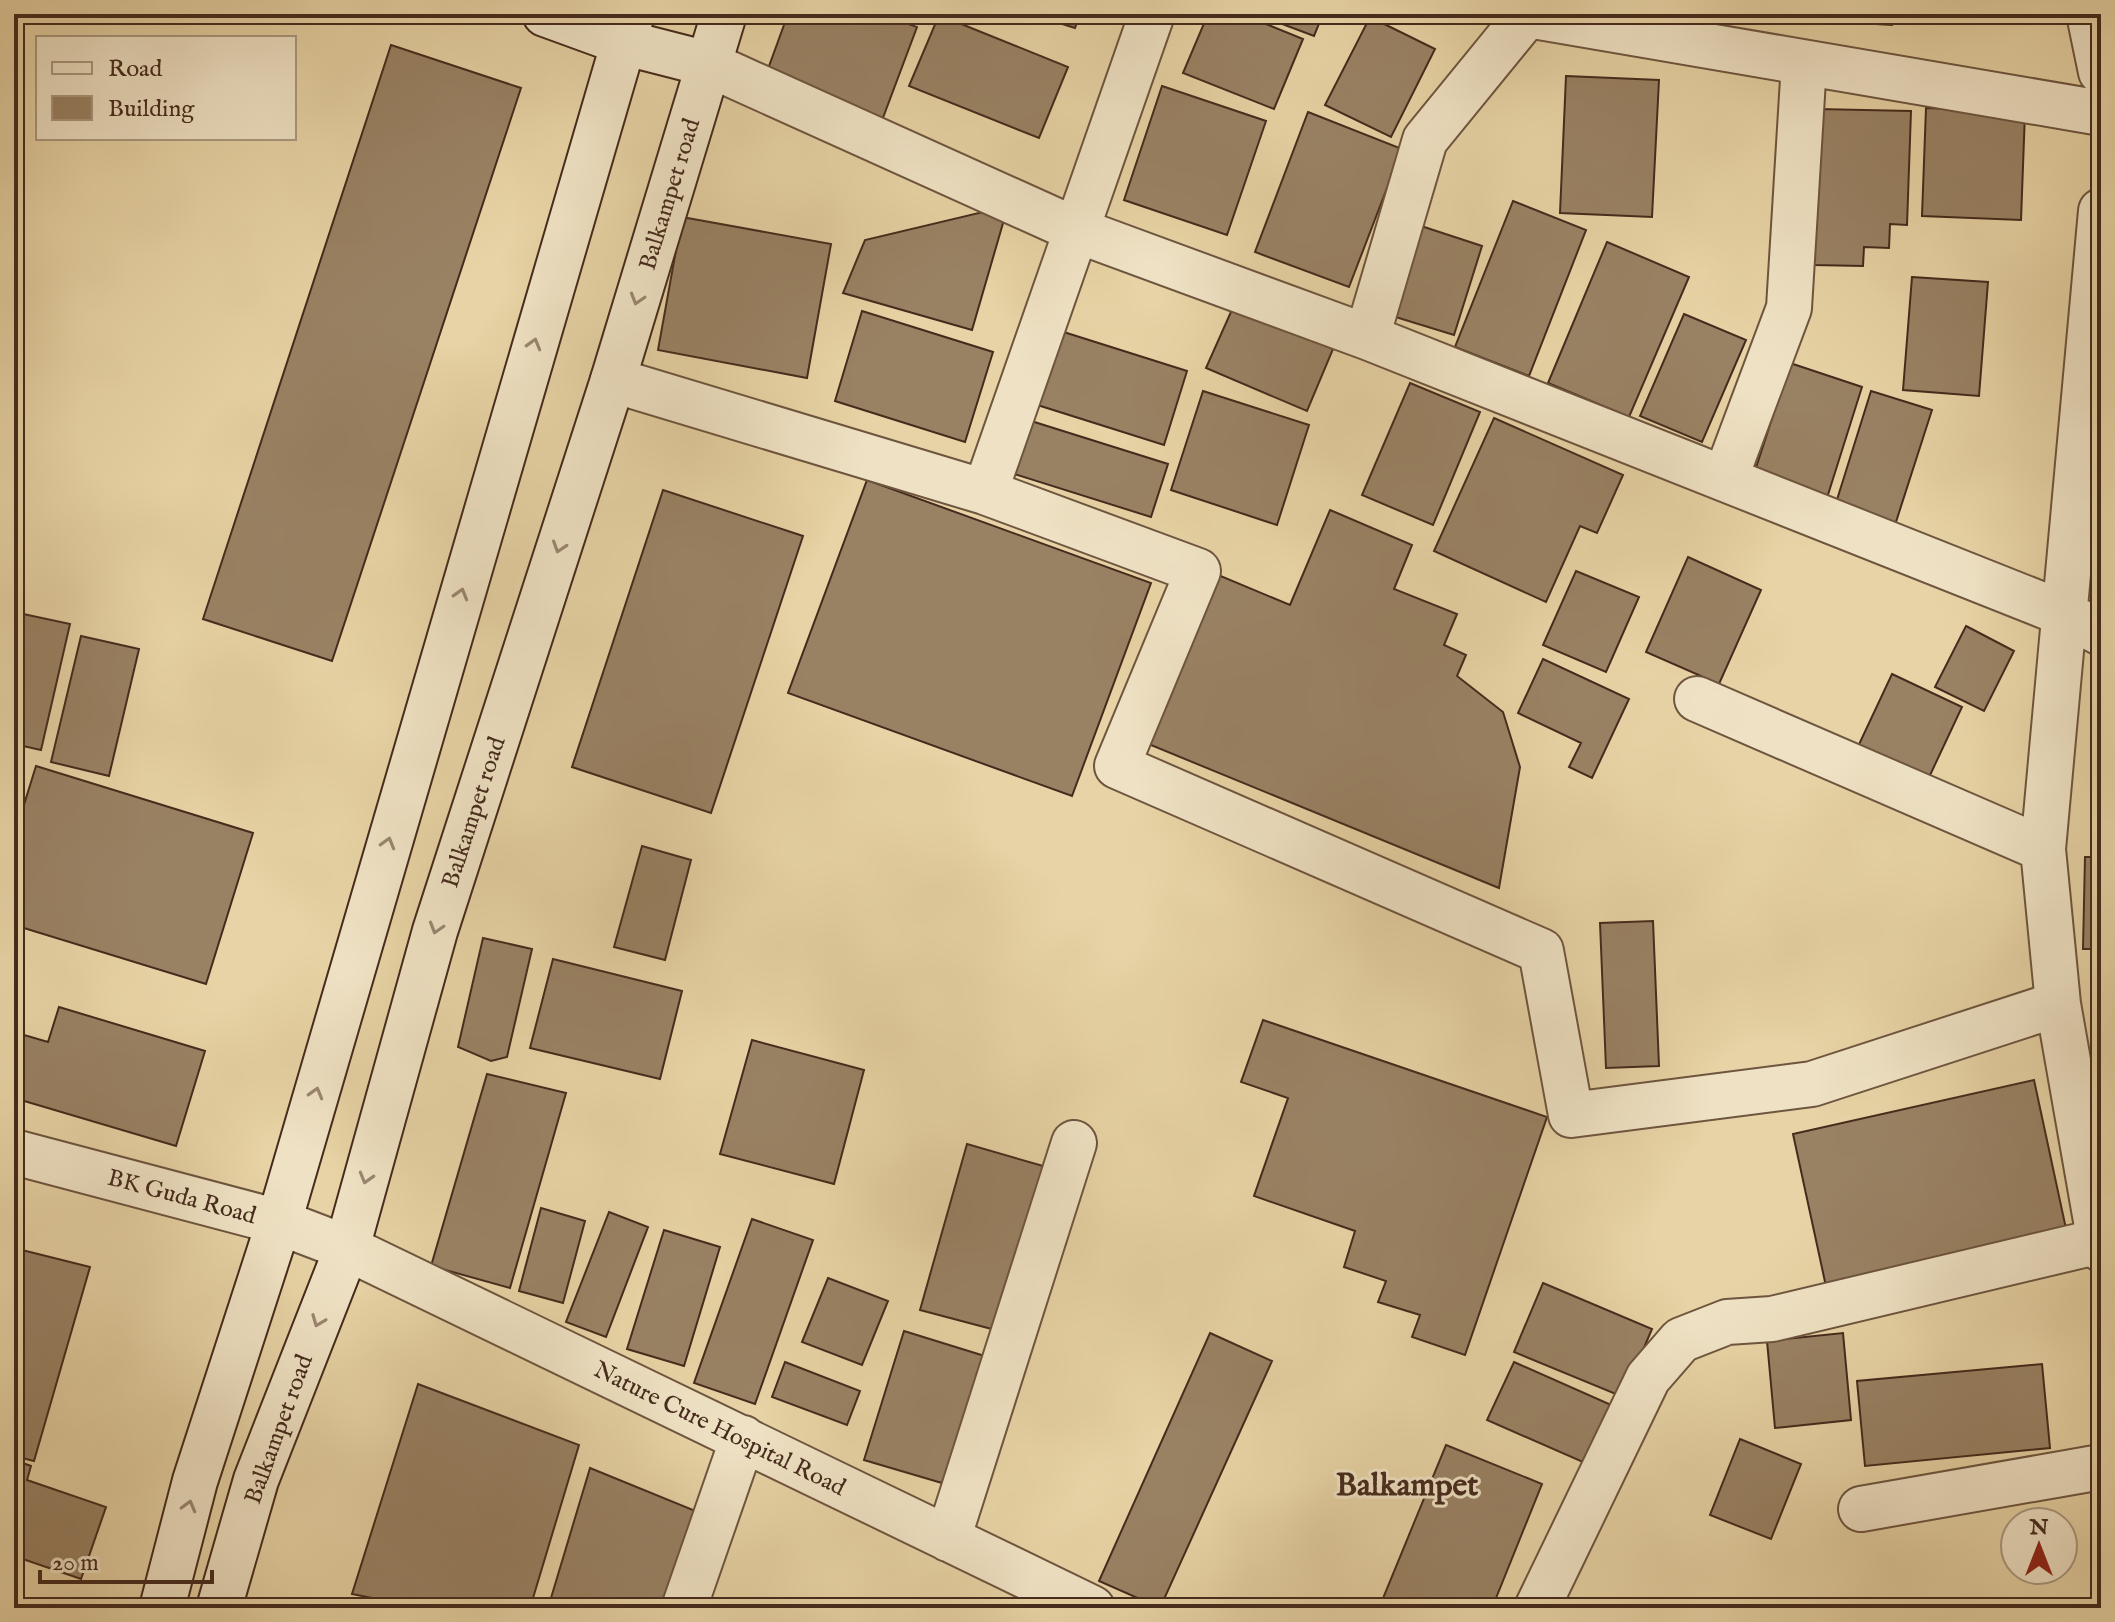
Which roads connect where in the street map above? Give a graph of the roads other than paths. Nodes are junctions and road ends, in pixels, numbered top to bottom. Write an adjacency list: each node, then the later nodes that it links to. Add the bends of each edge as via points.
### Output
1 (545, 14): 5 (street)
2 (724, 14): 7 (street, Balkampet road)
3 (1152, 14): 11 (street)
4 (2089, 14): 8 (street)
5 (627, 28): 7 (street); 22 (street, one-way to 5)
6 (1804, 63): 9 (street); 12 (street, via 1527,15 1425,140); 14 (street, via 1789,308)
7 (708, 64): 11 (street); 13 (street, Balkampet road, one-way to 13)
8 (2101, 72)
9 (2101, 113)
10 (2101, 211): 16 (street)
11 (1076, 230): 12 (street); 15 (street)
12 (1367, 337): 14 (street)
13 (613, 380): 15 (street); 24 (street, Balkampet road, one-way to 24, via 435,931)
14 (1725, 479): 16 (street)
15 (985, 492): 19 (street, via 1198,571 1117,766 1541,951 1571,1115 1812,1084)
16 (2083, 624): 18 (street)
17 (1697, 699): 18 (street)
18 (2043, 849): 19 (street)
19 (2058, 1004): 23 (street)
20 (1074, 1143): 28 (street)
21 (14, 1152): 22 (street, BK Guda Road)
22 (279, 1222): 24 (street, BK Guda Road); 29 (street, one-way to 22, via 195,1481)
23 (2100, 1245): 33 (street, via 1772,1319 1727,1322 1681,1340 1648,1378)
24 (347, 1248): 25 (street, Nature Cure Hospital Road); 30 (street, Balkampet road, one-way to 30, via 256,1480)
25 (743, 1438): 28 (street, Nature Cure Hospital Road); 31 (street)
26 (2101, 1467): 27 (street)
27 (1861, 1509)
28 (948, 1539): 32 (street, Nature Cure Hospital Road)
29 (162, 1608)
30 (219, 1608)
31 (684, 1608)
32 (1092, 1608)
33 (1537, 1608)

